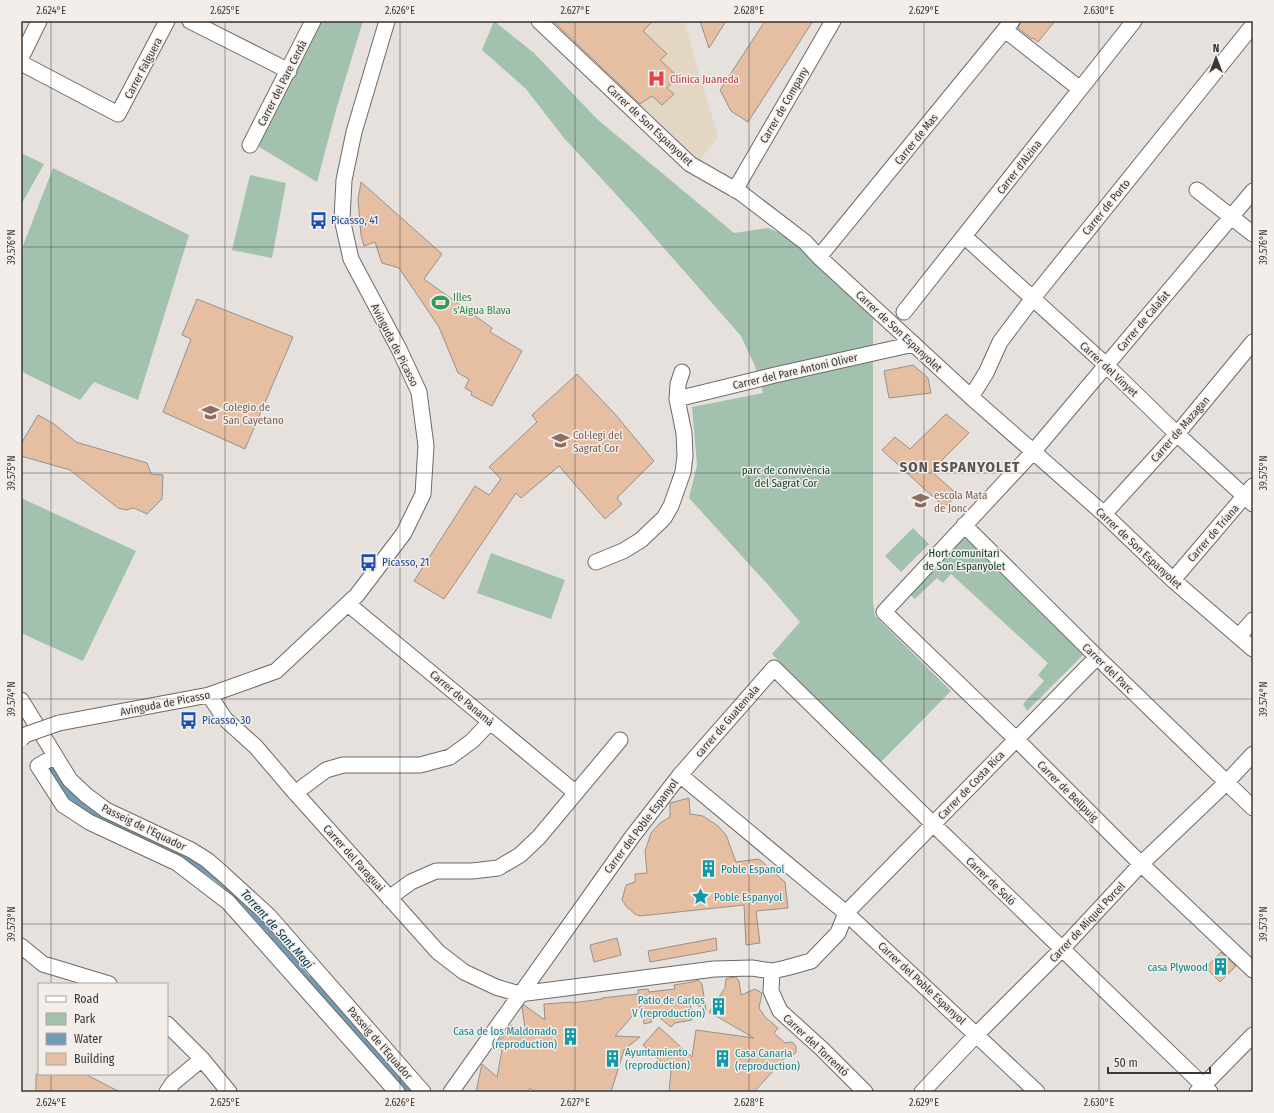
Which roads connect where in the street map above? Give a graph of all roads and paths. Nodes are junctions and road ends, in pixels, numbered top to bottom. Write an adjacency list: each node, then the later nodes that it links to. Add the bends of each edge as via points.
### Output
1 (39, 21): 11 (street)
2 (167, 21): 12 (street, Carrer Falguera, via 118,114)
3 (190, 21): 13 (street)
4 (313, 21): 13 (street, Carrer del Pare Cerdà)
5 (387, 21): 38 (street, Avinguda de Picasso, via 354,132 344,180 342,219 351,259 419,392 426,446 423,494 404,533)
6 (539, 21): 16 (street, Carrer de Son Espanyolet, via 690,164)
7 (833, 21): 16 (street, Carrer de Company)
8 (1134, 21): 14 (street, Carrer d'Alzina)
9 (1009, 25): 14 (street); 22 (street, Carrer de Mas)
10 (1253, 25): 23 (street, Carrer de Porto)
11 (21, 58)
12 (21, 63)
13 (289, 71): 15 (street, Carrer del Pare Cerdà)
14 (1080, 89): 21 (street, Carrer d'Alzina)
15 (250, 145)
16 (735, 190): 22 (street, Carrer de Son Espanyolet, via 805,242)
17 (1197, 190): 19 (street)
18 (1253, 191): 19 (street, Carrer de Calafat)
19 (1232, 216): 20 (street); 27 (street, Carrer de Calafat)
20 (1253, 234)
21 (964, 236): 23 (street, Carrer del Vinyet); 24 (street, Carrer d'Alzina)
22 (819, 257): 26 (street, Carrer de Son Espanyolet)
23 (1033, 298): 27 (street, Carrer del Vinyet); 29 (street, Carrer de Porto, via 1000,342 986,373)
24 (904, 312)
25 (1253, 342): 31 (street, Carrer de Mazagan)
26 (914, 344): 29 (street, Carrer de Son Espanyolet); 30 (street, Carrer del Pare Antoni Oliver)
27 (1106, 364): 31 (street, Carrer del Vinyet); 32 (street, Carrer de Calafat)
28 (682, 372): 30 (street)
29 (971, 397): 32 (street, Carrer de Son Espanyolet)
30 (677, 399): 36 (street, via 684,433 685,456 680,482 671,506 664,518 640,540)
31 (1177, 434): 33 (street, Carrer del Vinyet); 34 (street, Carrer de Mazagan)
32 (1033, 452): 34 (street, Carrer de Son Espanyolet); 35 (street, Carrer de Calafat)
33 (1250, 495): 37 (street, Carrer de Triana)
34 (1104, 514): 37 (street, Carrer de Son Espanyolet)
35 (964, 526): 39 (street, Carrer de Calafat); 43 (street, Carrer del Parc)
36 (596, 562)
37 (1173, 580): 41 (street, Carrer de Son Espanyolet)
38 (348, 604): 45 (street, Avinguda de Picasso, via 276,671); 47 (street, Carrer de Panamà)
39 (884, 612): 49 (street, Carrer de Bellpuig)
40 (1253, 620): 41 (street)
41 (1239, 636): 42 (street, Carrer de Son Espanyolet)
42 (1253, 649)
43 (1096, 657): 49 (street, Carrer de Costa Rica); 54 (street, Carrer del Parc)
44 (774, 668): 53 (street, carrer de Guatemala); 58 (street, Carrer de Soló)
45 (209, 695): 48 (street, Avinguda de Picasso, bridge, via 59,723 25,735); 55 (street, Carrer del Paraguai, via 225,719 256,747)
46 (21, 700): 52 (street)
47 (490, 722): 55 (street, via 472,741 450,757 420,765 343,765 326,770); 56 (street, Carrer de Panamà)
48 (21, 739)
49 (1016, 739): 58 (street, Carrer de Costa Rica); 59 (street, Carrer de Bellpuig)
50 (620, 740): 56 (street)
51 (1253, 754): 54 (street, Carrer de Miquel Porcel)
52 (55, 756): 66 (street, Passeig de l'Equador, via 70,780 106,810 192,850 207,860 269,916); 66 (street, Passeig de l'Equador, via 38,766 63,805 89,822 177,863 228,902)
53 (680, 775): 61 (street, Carrer del Poble Espanyol); 68 (street, Carrer del Poble Espanyol)
54 (1226, 783): 57 (street, Carrer del Parc); 59 (street, Carrer de Miquel Porcel)
55 (295, 793): 60 (street, Carrer del Paraguai)
56 (576, 793): 60 (street, via 539,837 520,855 498,868 436,871 411,882)
57 (1253, 808)
58 (932, 824): 61 (street, Carrer de Costa Rica); 63 (street, Carrer de Soló)
59 (1141, 864): 63 (street, Carrer de Miquel Porcel); 65 (street, Carrer de Bellpuig)
60 (389, 898): 68 (street, Carrer del Paraguai, via 438,952 464,972 496,987)
61 (846, 913): 64 (street, via 838,933 811,961); 70 (street, Carrer del Poble Espanyol)
62 (21, 946): 67 (street, via 43,964)
63 (1062, 949): 70 (street, Carrer de Miquel Porcel); 73 (street, Carrer de Soló)
64 (772, 970): 68 (street, via 714,969); 79 (street, Carrer del Torrentó, via 771,991 780,1011)
65 (1253, 970)
66 (304, 972): 76 (street, Passeig de l'Equador); 77 (street, Passeig de l'Equador)
67 (106, 983)
68 (519, 994): 78 (street, Carrer del Poble Espanyol)
69 (168, 1025): 72 (street)
70 (977, 1034): 80 (street, Carrer de Miquel Porcel); 81 (street, Carrer del Poble Espanyol)
71 (1253, 1035): 73 (street)
72 (202, 1059): 74 (street, via 173,1083); 75 (street)
73 (1203, 1090)
74 (167, 1092)
75 (229, 1092)
76 (397, 1092)
77 (423, 1092)
78 (451, 1092)
79 (865, 1092)
80 (922, 1092)
81 (1037, 1092)

